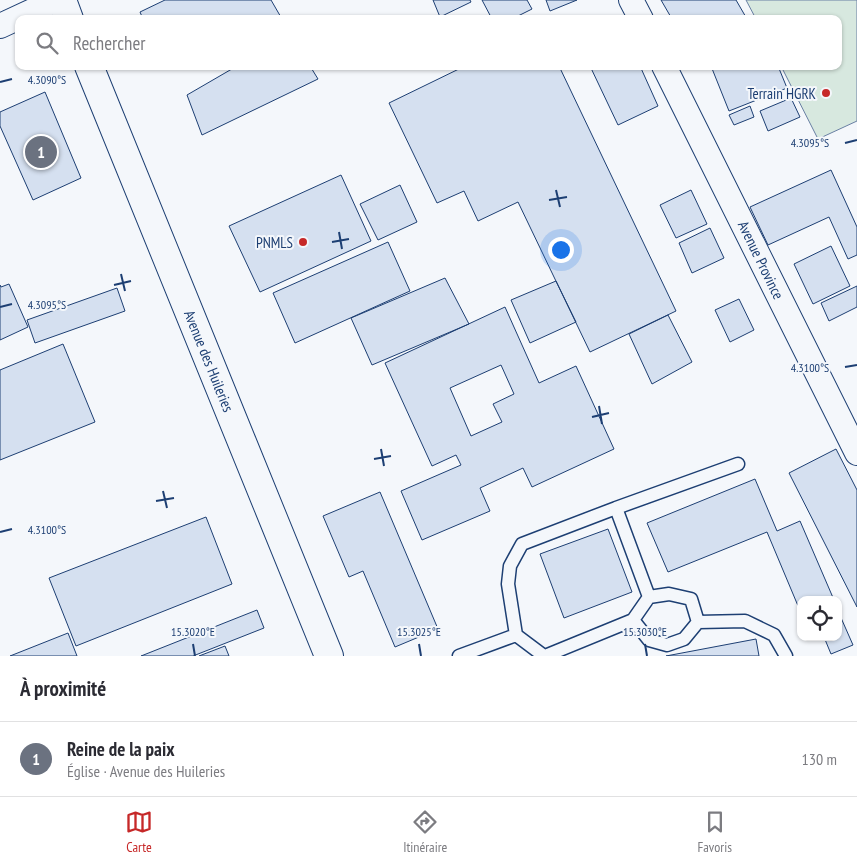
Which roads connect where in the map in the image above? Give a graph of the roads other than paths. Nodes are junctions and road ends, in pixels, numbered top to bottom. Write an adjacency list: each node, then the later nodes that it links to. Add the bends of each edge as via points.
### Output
1 (56, 0): 4 (street)
2 (62, 0): 5 (main road)
3 (631, 0): 6 (street)
4 (24, 15)
5 (68, 15)
6 (639, 15)
7 (15, 19): 8 (street)
8 (0, 26)
9 (91, 70): 18 (main road, Avenue des Huileries)
10 (666, 70): 11 (street, Avenue Province)
11 (857, 453)
12 (738, 464): 13 (lane)
13 (616, 508): 14 (lane); 17 (lane, via 522,544 510,566 508,584)
14 (649, 597): 15 (lane); 16 (lane, via 669,594 691,599)
15 (633, 620): 16 (lane, via 649,640 667,645 684,639); 20 (lane)
16 (698, 622): 21 (lane, via 745,621 774,634)
17 (516, 635): 19 (lane); 20 (lane)
18 (329, 656)
19 (459, 656)
20 (545, 656)
21 (786, 656)

